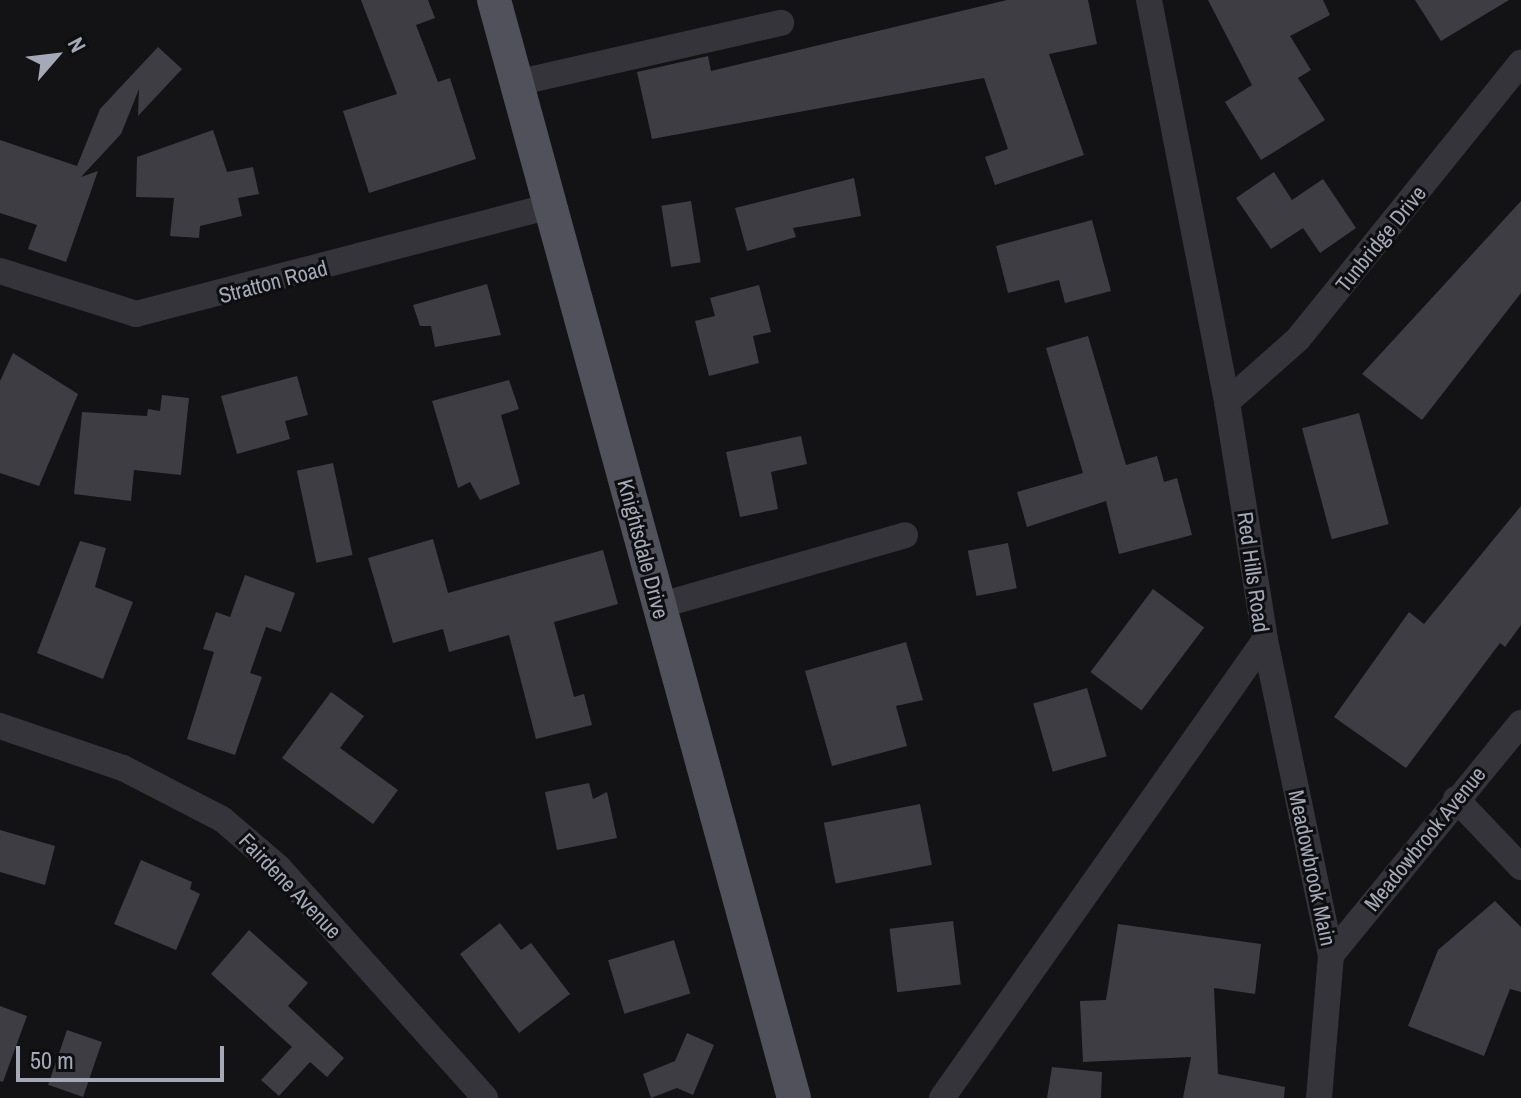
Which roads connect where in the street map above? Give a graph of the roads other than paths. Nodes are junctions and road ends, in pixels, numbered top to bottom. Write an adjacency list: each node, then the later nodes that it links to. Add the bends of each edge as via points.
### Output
1 (494, 0): 5 (main road, Knightsdale Drive)
2 (1149, 0): 8 (street, Red Hills Road)
3 (781, 23): 5 (street)
4 (1521, 63): 8 (street, Tunbridge Drive, via 1298,339)
5 (516, 83): 6 (main road, Knightsdale Drive)
6 (548, 207): 7 (street, Stratton Road, via 136,314); 10 (main road, Knightsdale Drive)
7 (0, 271)
8 (1227, 402): 11 (street, Red Hills Road)
9 (905, 535): 10 (street)
10 (658, 606): 18 (main road, Knightsdale Drive)
11 (1265, 640): 16 (street, Meadowbrook Main); 19 (street, Red Hills Road)
12 (1521, 723): 14 (street, Meadowbrook Avenue)
13 (0, 726): 17 (street, Fairdene Avenue, via 123,768 222,819 278,867)
14 (1456, 799): 15 (street); 16 (street, Meadowbrook Avenue)
15 (1521, 867)
16 (1331, 955): 20 (street, Meadowbrook Main)
17 (485, 1098)
18 (794, 1098)
19 (942, 1098)
20 (1319, 1098)

